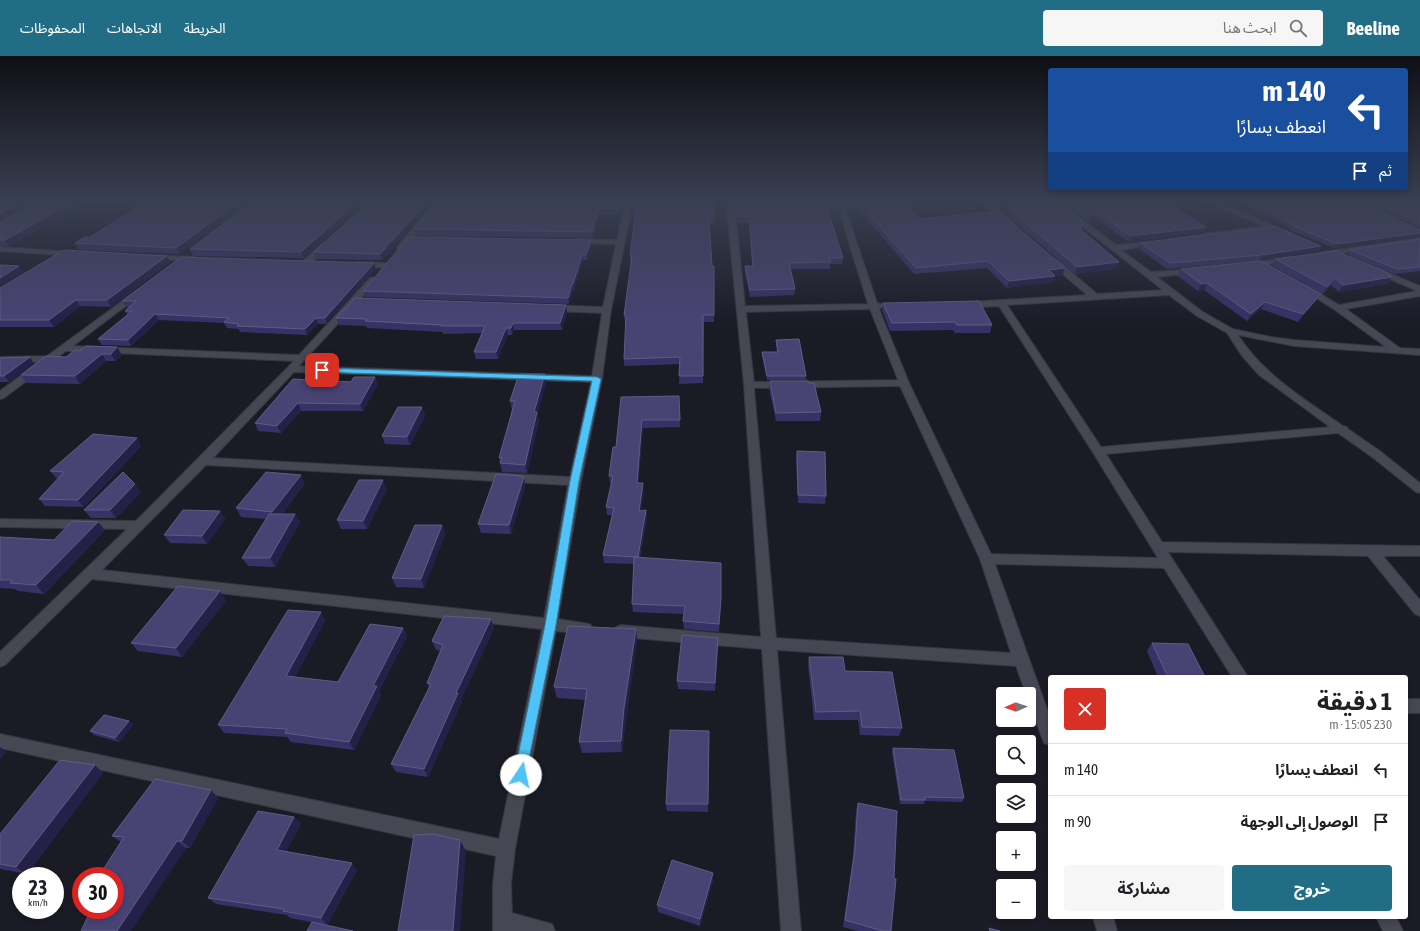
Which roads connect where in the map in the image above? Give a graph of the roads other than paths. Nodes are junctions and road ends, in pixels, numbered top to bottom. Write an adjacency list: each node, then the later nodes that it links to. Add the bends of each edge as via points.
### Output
1 (328, 242): 26 (street, via 303,262)
2 (410, 242): 29 (street)
3 (612, 242): 4 (street)
4 (621, 242): 49 (street)
5 (734, 242): 48 (street)
6 (852, 242): 43 (street)
7 (1106, 242): 12 (street)
8 (1162, 242): 12 (street)
9 (1407, 242): 15 (street)
10 (78, 245): 16 (street)
11 (1320, 247): 15 (street)
12 (1114, 248): 35 (street)
13 (0, 249): 16 (street)
14 (195, 249): 21 (street)
15 (1334, 252): 19 (street); 24 (street)
16 (66, 254): 17 (street); 25 (street)
17 (81, 254)
18 (1048, 256): 41 (street)
19 (1311, 256)
20 (144, 257): 21 (street)
21 (183, 258): 23 (street); 32 (street)
22 (1296, 258): 28 (street)
23 (206, 259)
24 (1350, 259)
25 (52, 261)
26 (323, 263)
27 (355, 264): 29 (street)
28 (1259, 264): 30 (street); 34 (street)
29 (386, 265): 54 (street, via 360,300)
30 (1244, 265)
31 (1370, 267): 38 (street)
32 (170, 268)
33 (1205, 270): 35 (street)
34 (1271, 270)
35 (1151, 275): 39 (street)
36 (1296, 283): 47 (street)
37 (145, 287): 51 (street)
38 (1420, 289)
39 (1171, 292): 41 (street); 50 (street, via 1200,314)
40 (1420, 293): 47 (street)
41 (1095, 297): 42 (street)
42 (1002, 304): 45 (street); 63 (street)
43 (873, 306): 44 (street); 48 (street); 59 (street)
44 (888, 306)
45 (954, 306)
46 (544, 308): 49 (street)
47 (1338, 308): 52 (street)
48 (741, 309): 60 (street)
49 (607, 310): 58 (street)
50 (1230, 331): 52 (street, via 1286,342); 62 (street, via 1245,354 1263,373)
51 (64, 348): 54 (street); 55 (street)
52 (1397, 351): 53 (street)
53 (1420, 352)
54 (302, 358): 57 (street)
55 (48, 359): 56 (street); 61 (street)
56 (0, 360)
57 (291, 369): 58 (street); 64 (street)
58 (597, 379): 65 (street)
59 (904, 383): 60 (street); 72 (street)
60 (749, 385): 77 (street)
61 (0, 396)
62 (1343, 429): 63 (street); 66 (street)
63 (1098, 450): 69 (street)
64 (204, 461): 65 (street); 68 (street)
65 (574, 481): 76 (street)
66 (1420, 489)
67 (0, 524): 68 (street)
68 (139, 525): 74 (street)
69 (1157, 546): 70 (street); 73 (street)
70 (1372, 551): 71 (street); 75 (street)
71 (1420, 551)
72 (987, 559): 73 (street); 78 (street)
73 (1168, 563): 80 (street)
74 (90, 574): 76 (street); 79 (street)
75 (1420, 610)
76 (550, 625): 77 (street); 85 (street)
77 (770, 644): 78 (street); 90 (street)
78 (1020, 660): 83 (street)
79 (0, 661)
80 (1239, 675)
81 (1408, 706): 82 (street)
82 (1420, 706)
83 (1048, 733)
84 (0, 741): 85 (street)
85 (506, 850): 88 (street, via 502,884)
86 (1104, 919): 91 (street)
87 (1387, 919): 92 (street)
88 (503, 925): 89 (street)
89 (545, 931)
90 (792, 931)
91 (1107, 931)
92 (1393, 931)

